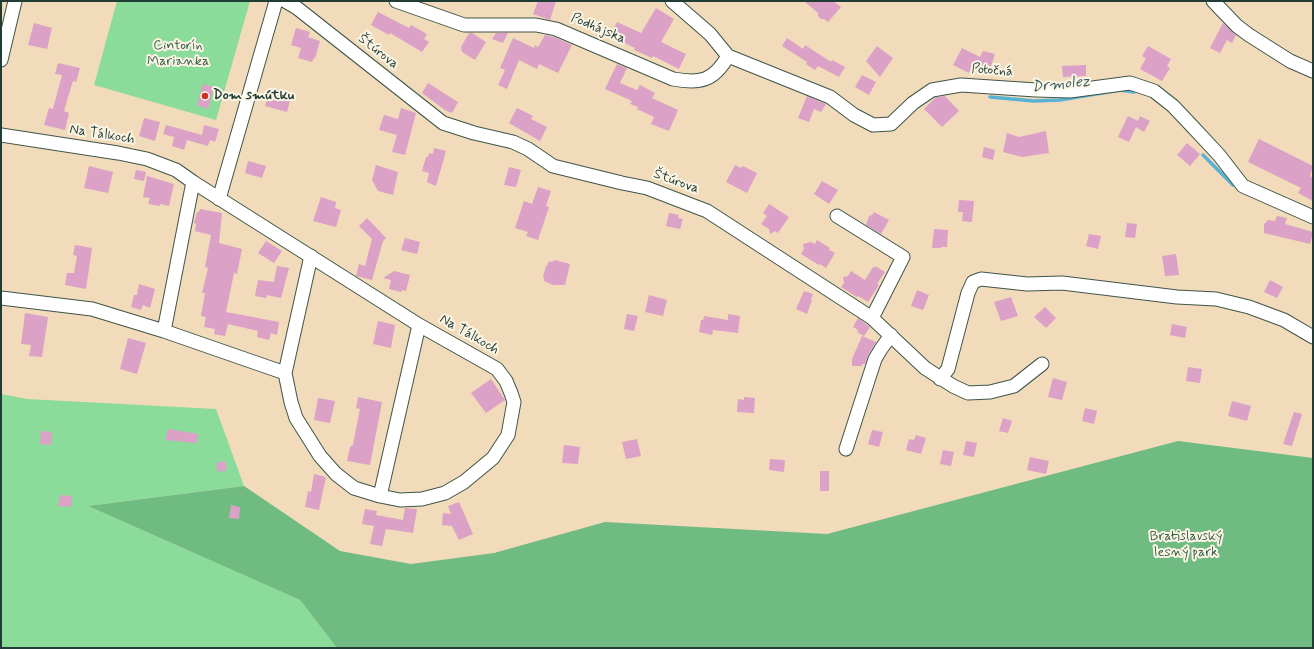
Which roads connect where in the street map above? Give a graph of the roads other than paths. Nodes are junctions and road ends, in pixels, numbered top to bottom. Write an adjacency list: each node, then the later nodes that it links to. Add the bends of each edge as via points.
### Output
1 (15, 1): 8 (street)
2 (276, 1): 12 (street)
3 (285, 1): 17 (street, Štúrova, via 443,123 513,142 553,166 647,188 707,211)
4 (396, 1): 7 (street, Podhájska, via 464,25 536,25 556,29 673,79 685,81 711,77 721,68)
5 (672, 1): 7 (street, Potočná, via 710,34)
6 (1213, 1): 9 (street, via 1249,35 1290,61)
7 (728, 56): 14 (street, Potočná, via 830,97 873,125 891,124 913,103 932,90 961,85 1070,91 1130,84 1154,91 1173,106 1219,155 1243,186)
8 (1, 60)
9 (1313, 71)
10 (1, 135): 11 (street, Na Tálkoch, via 147,159 176,170)
11 (193, 182): 12 (street, Na Tálkoch); 19 (street)
12 (219, 199): 15 (street, Na Tálkoch)
13 (837, 216): 17 (street, via 903,257)
14 (1313, 217)
15 (311, 256): 18 (street, Na Tálkoch); 23 (street, Na Tálkoch)
16 (1, 298): 19 (street, via 92,309)
17 (872, 318): 20 (street, Štúrova)
18 (419, 325): 26 (street, Na Tálkoch); 26 (street, Na Tálkoch, via 496,369 506,381 514,402 508,435 492,458 479,470 445,493 422,499 400,500)
19 (164, 331): 23 (street)
20 (891, 335): 24 (street, Štúrova, via 925,368); 25 (street, via 875,359)
21 (1313, 337): 24 (street, via 1284,320 1249,307 1216,299 981,279 973,282 968,293 948,369)
22 (1042, 364): 24 (street, Štúrova, via 1014,386 990,392 968,393)
23 (285, 373): 26 (street, Na Tálkoch, via 296,418 320,456 336,474 354,488)
24 (940, 378)
25 (846, 449)
26 (380, 496)

